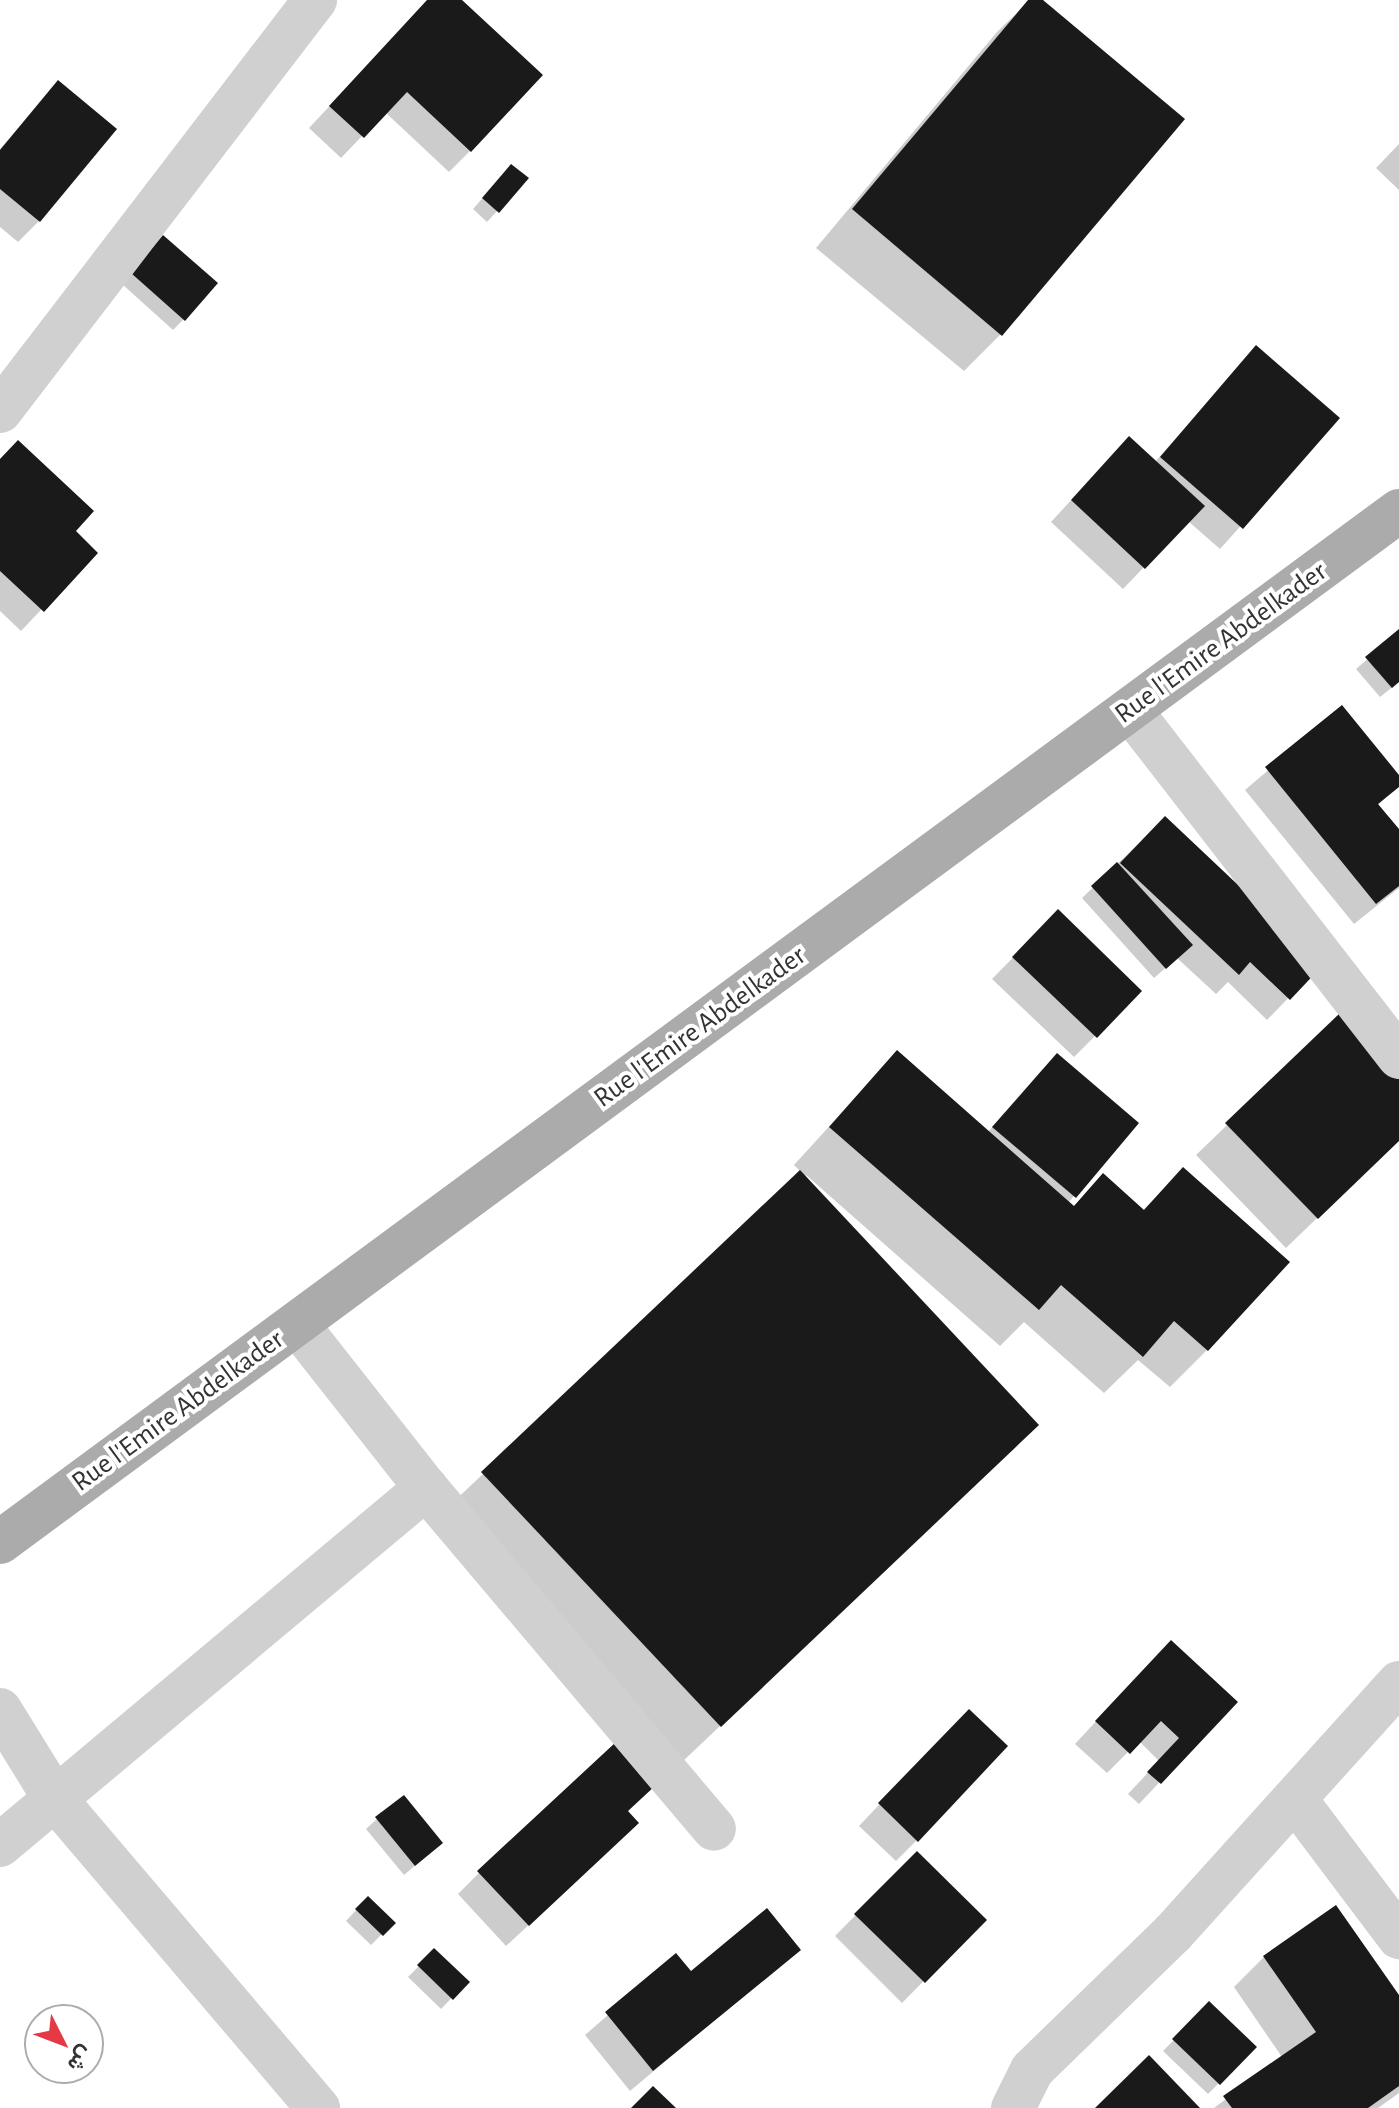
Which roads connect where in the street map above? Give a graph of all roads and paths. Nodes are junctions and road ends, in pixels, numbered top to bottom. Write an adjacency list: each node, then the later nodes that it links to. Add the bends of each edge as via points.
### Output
1 (315, 0): 2 (street)
2 (0, 411)
3 (1399, 511): 4 (main road, Rue l'Emire Abdelkader)
4 (1130, 710): 5 (street); 6 (main road, Rue l'Emire Abdelkader)
5 (1399, 1057)
6 (297, 1324): 7 (street); 8 (main road, Rue l'Emire Abdelkader)
7 (426, 1488): 11 (street); 13 (street)
8 (0, 1542)
9 (1399, 1683): 12 (street)
10 (0, 1710): 11 (street)
11 (55, 1799): 14 (street); 16 (street)
12 (1295, 1799): 15 (street); 17 (street, via 1173,1933 1032,2070)
13 (714, 1829)
14 (0, 1845)
15 (1399, 1937)
16 (318, 2108)
17 (1013, 2108)

